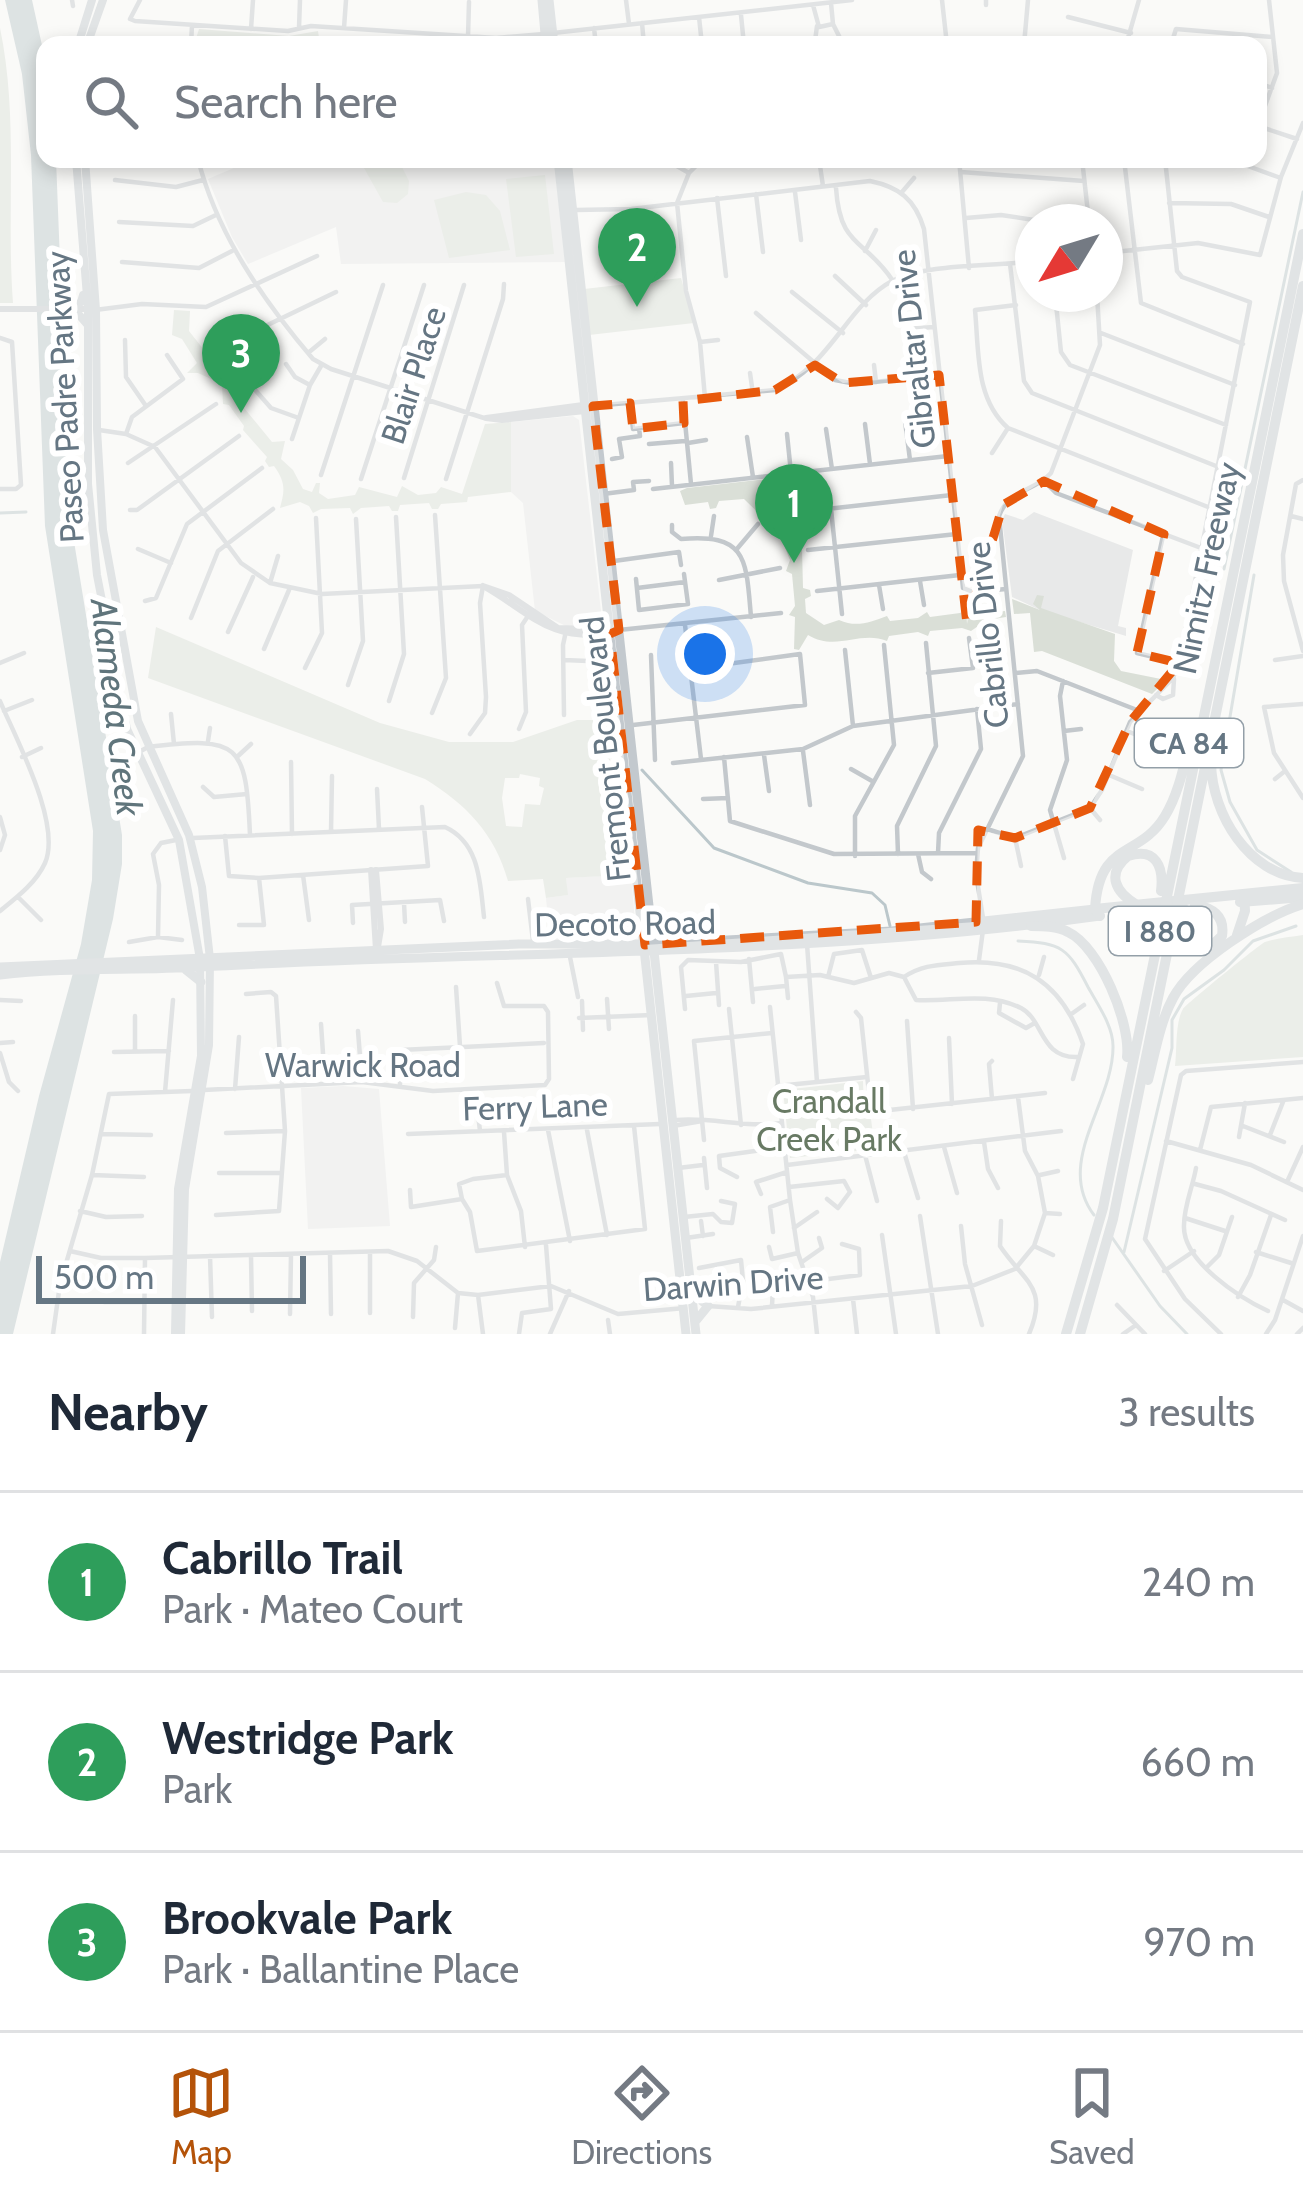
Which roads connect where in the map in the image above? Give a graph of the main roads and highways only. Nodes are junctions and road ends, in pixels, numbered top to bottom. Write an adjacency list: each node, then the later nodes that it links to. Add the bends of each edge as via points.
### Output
1 (92, 0): 4 (main road)
2 (103, 0): 5 (main road)
3 (545, 0): 6 (main road)
4 (85, 36)
5 (87, 36)
6 (549, 36)
7 (80, 168): 11 (main road, Paseo Padre Parkway)
8 (81, 168): 13 (main road, Paseo Padre Parkway)
9 (563, 168): 15 (main road, Fremont Boulevard)
10 (1303, 234): 18 (highway, Nimitz Freeway / I 880)
11 (84, 266): 13 (main road, Paseo Padre Parkway); 14 (main road, via 83,298 73,308)
12 (1303, 286): 19 (highway, Nimitz Freeway / I 880)
13 (92, 310): 14 (main road, Paseo Padre Parkway); 16 (main road, Paseo Padre Parkway)
14 (88, 325): 16 (main road, Paseo Padre Parkway)
15 (588, 407): 17 (main road, Fremont Boulevard); 17 (main road, Fremont Boulevard, via 611,561)
16 (92, 430): 21 (main road, Paseo Padre Parkway, via 131,692); 21 (main road, Paseo Padre Parkway, via 97,575 119,694 137,753)
17 (607, 632): 30 (main road, Fremont Boulevard); 30 (main road, Fremont Boulevard, via 630,725)
18 (1215, 654): 28 (highway, CA 84, via 1169,809 1110,861); 37 (highway, Nimitz Freeway / I 880)
19 (1220, 683): 20 (highway, Nimitz Freeway / I 880); 22 (highway, via 1211,767 1220,803 1253,860)
20 (1192, 838): 26 (highway, via 1182,935 1208,949 1222,936 1222,923); 46 (highway, Nimitz Freeway / I 880)
21 (184, 839): 34 (main road, Paseo Padre Parkway)
22 (1303, 878)
23 (1303, 887): 24 (highway)
24 (1247, 898): 25 (highway); 26 (highway, Decoto Road); 32 (highway)
25 (1303, 901): 32 (highway)
26 (1198, 902): 27 (highway, Decoto Road)
27 (1137, 908): 28 (highway, Decoto Road); 37 (highway, via 1114,878 1122,860 1141,853 1162,874)
28 (1097, 912): 29 (main road, Decoto Road); 31 (main road, Decoto Road)
29 (981, 921): 31 (main road, Decoto Road); 33 (main road, Decoto Road)
30 (647, 925): 35 (main road); 36 (main road); 38 (main road, Fremont Boulevard)
31 (1030, 926): 49 (highway, via 1078,938 1122,1014 1128,1046)
32 (1236, 938): 47 (highway, via 1178,991)
33 (806, 939): 36 (main road, Decoto Road); 36 (main road, Decoto Road)
34 (203, 944): 40 (main road); 41 (main road, Paseo Padre Parkway); 42 (main road)
35 (628, 945): 38 (main road, Decoto Road); 39 (main road, Decoto Road)
36 (672, 947): 38 (main road, Decoto Road); 44 (main road)
37 (1156, 948): 49 (highway, Nimitz Freeway / I 880)
38 (649, 949): 39 (main road, Decoto Road); 44 (main road, Fremont Boulevard); 48 (main road, Fremont Boulevard)
39 (376, 954): 40 (main road, Decoto Road)
40 (224, 962): 41 (main road, Decoto Road); 45 (main road)
41 (205, 963): 42 (main road, Decoto Road); 45 (main road, Paseo Padre Parkway)
42 (183, 964): 43 (main road, Decoto Road); 45 (main road)
43 (0, 971)
44 (656, 971): 48 (main road, Fremont Boulevard)
45 (206, 981): 55 (main road, Paseo Padre Parkway)
46 (1145, 1063): 47 (highway, Nimitz Freeway / I 880); 50 (highway, I 880)
47 (1136, 1103): 50 (highway, Nimitz Freeway / I 880)
48 (671, 1124): 51 (main road, Fremont Boulevard); 52 (main road, Fremont Boulevard)
49 (1119, 1126): 50 (highway, Nimitz Freeway / I 880)
50 (1108, 1215): 57 (highway, Nimitz Freeway / I 880)
51 (691, 1290): 52 (main road, Fremont Boulevard); 54 (main road, via 708,1306)
52 (688, 1308): 54 (main road, Fremont Boulevard)
53 (670, 1309): 54 (main road)
54 (692, 1326): 56 (main road, Fremont Boulevard)
55 (178, 1334)
56 (686, 1334)
57 (1074, 1334)

